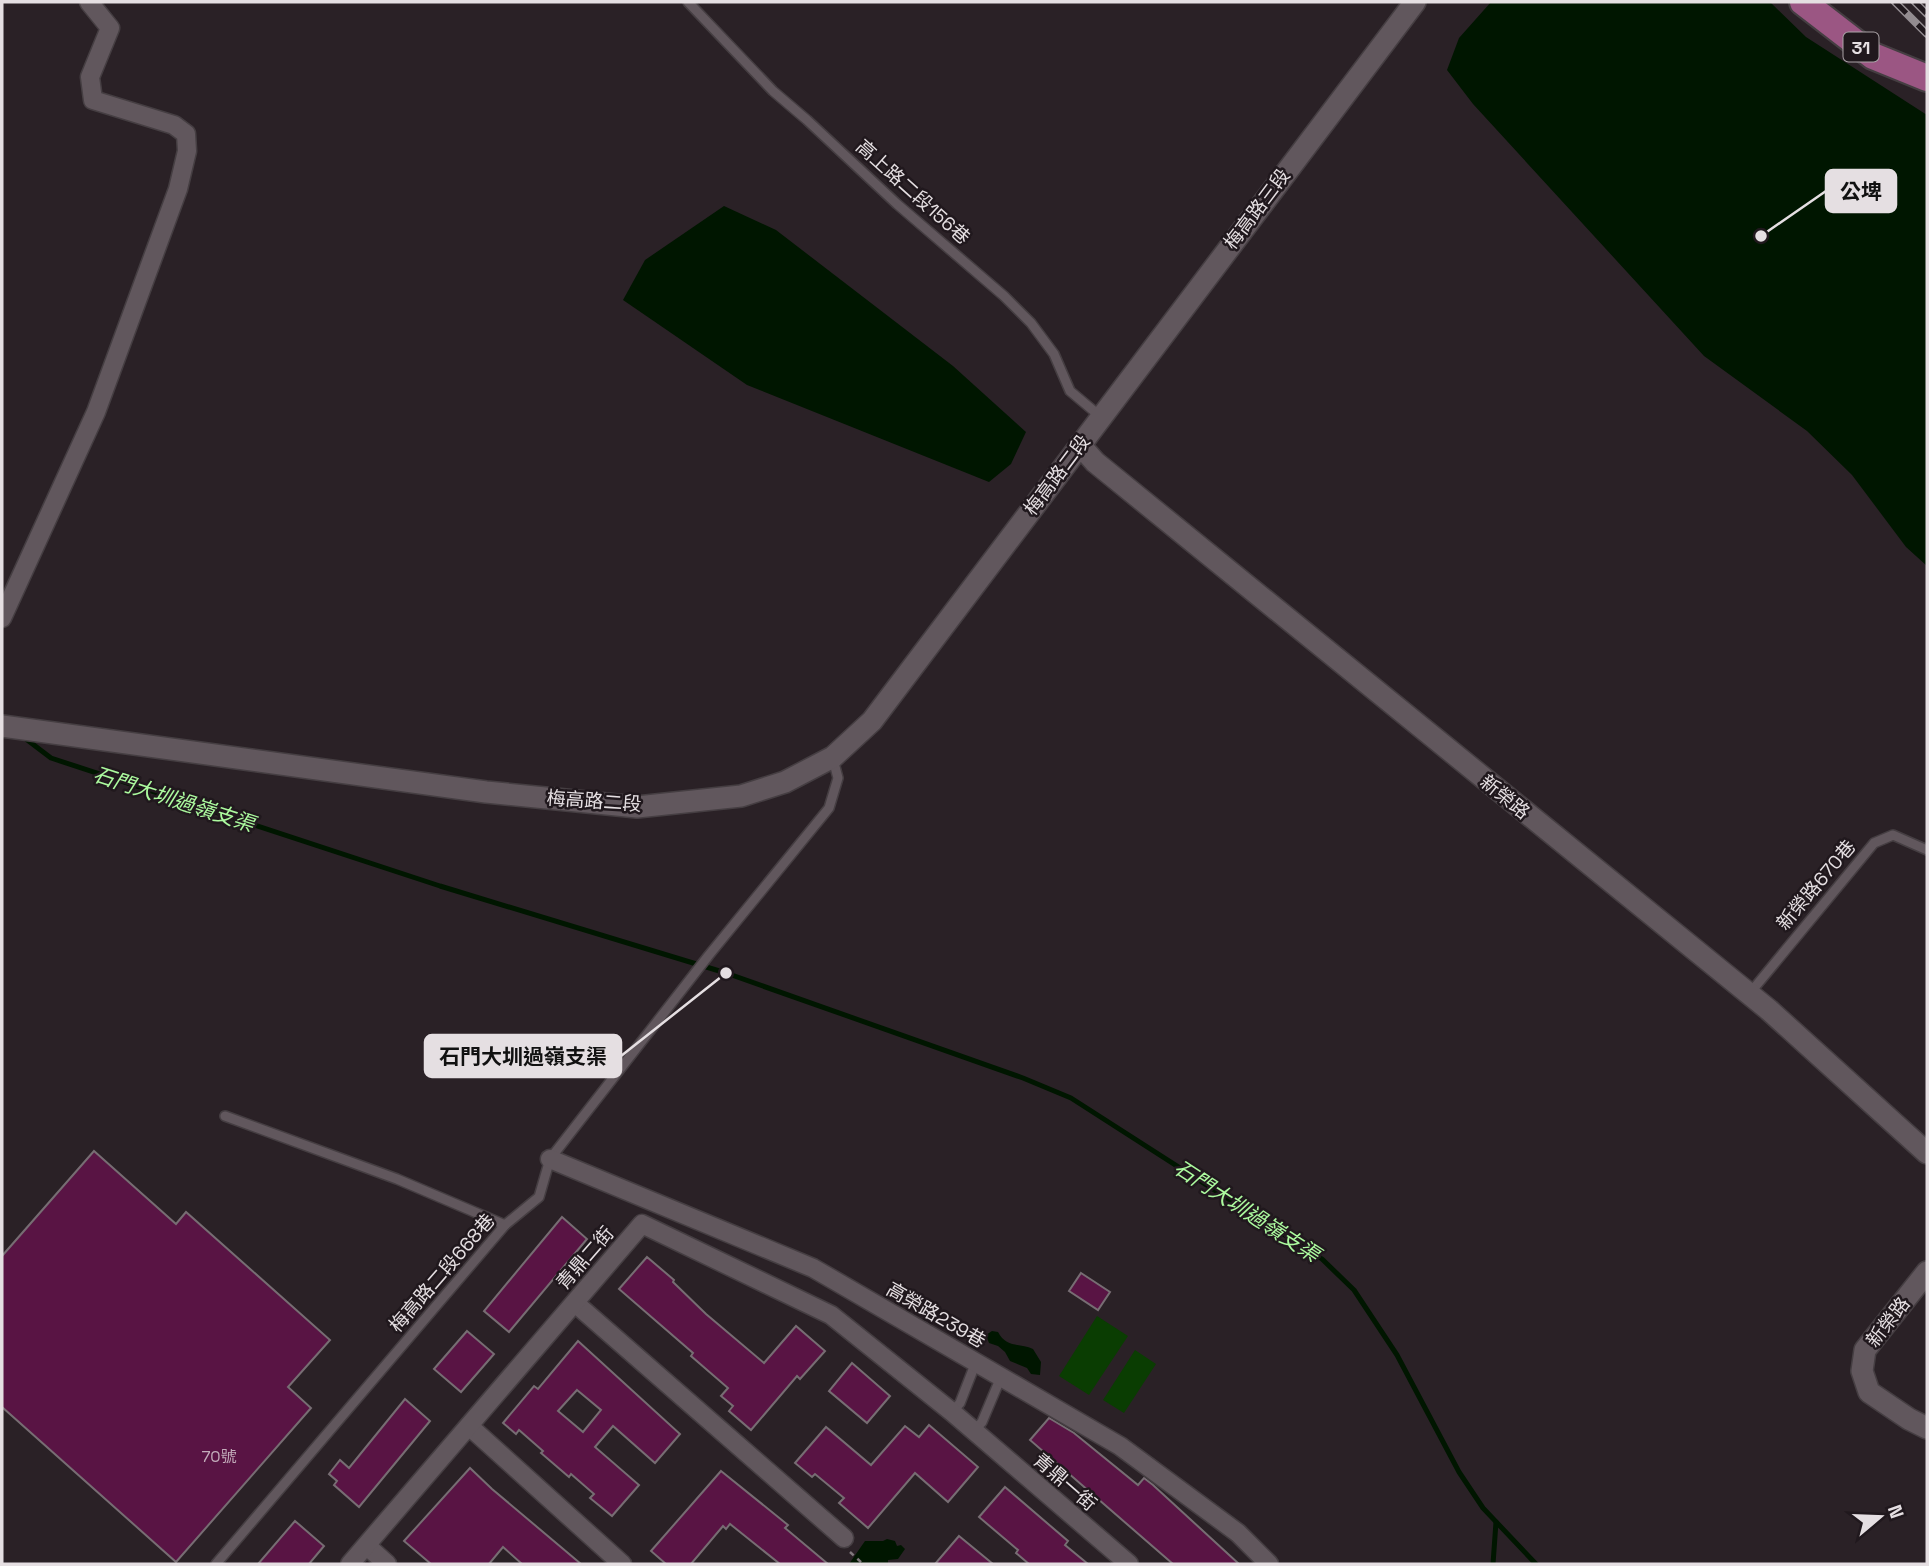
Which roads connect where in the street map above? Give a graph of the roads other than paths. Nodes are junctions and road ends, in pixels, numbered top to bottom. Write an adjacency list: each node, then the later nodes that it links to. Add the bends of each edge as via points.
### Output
1 (89, 2): 8 (street, via 110,27 90,77 93,100 174,125 186,134 187,151 178,189 96,412)
2 (688, 2): 6 (lane, 高上路二段156巷, via 773,91 1031,323 1054,354 1070,391)
3 (1415, 2): 6 (street, 梅高路三段)
4 (1803, 2): 5 (main road, 31, via 1873,56)
5 (1927, 78)
6 (1101, 417): 7 (street, 梅高路二段)
7 (1080, 445): 10 (street, 梅高路二段, via 872,721); 12 (street, 新榮路, via 1095,462)
8 (2, 618)
9 (12, 728): 10 (street, 梅高路二段, via 486,792 637,807 741,796 785,782)
10 (833, 757): 15 (lane, 梅高路二段668巷, via 838,778 829,807)
11 (1927, 849): 12 (lane, 新榮路670巷, via 1893,835 1874,843)
12 (1749, 994): 14 (street, 新榮路)
13 (225, 1116): 16 (lane, via 397,1179)
14 (1927, 1153)
15 (550, 1159): 16 (lane, 梅高路二段668巷, via 539,1198); 19 (street, 高榮路239巷, via 813,1268)
16 (505, 1225): 27 (lane, 梅高路二段668巷)
17 (1927, 1272): 23 (street, 新榮路, via 1865,1350 1862,1371 1869,1392)
18 (575, 1303): 21 (street, 青鼎二街, via 642,1224 831,1315); 22 (street, 青鼎二街); 26 (street)
19 (976, 1362): 20 (street, 高榮路239巷); 21 (lane)
20 (1001, 1377): 24 (lane); 32 (street, 高榮路239巷, via 1120,1446 1238,1533)
21 (952, 1412): 24 (street, 青鼎一街)
22 (469, 1426): 25 (street, 青鼎二街); 30 (street)
23 (1927, 1428)
24 (974, 1431): 31 (street, 青鼎一街)
25 (367, 1546): 28 (street, 青鼎二街); 29 (street)
26 (848, 1546)
27 (216, 1564)
28 (350, 1564)
29 (387, 1564)
30 (622, 1564)
31 (1129, 1564)
32 (1269, 1564)

